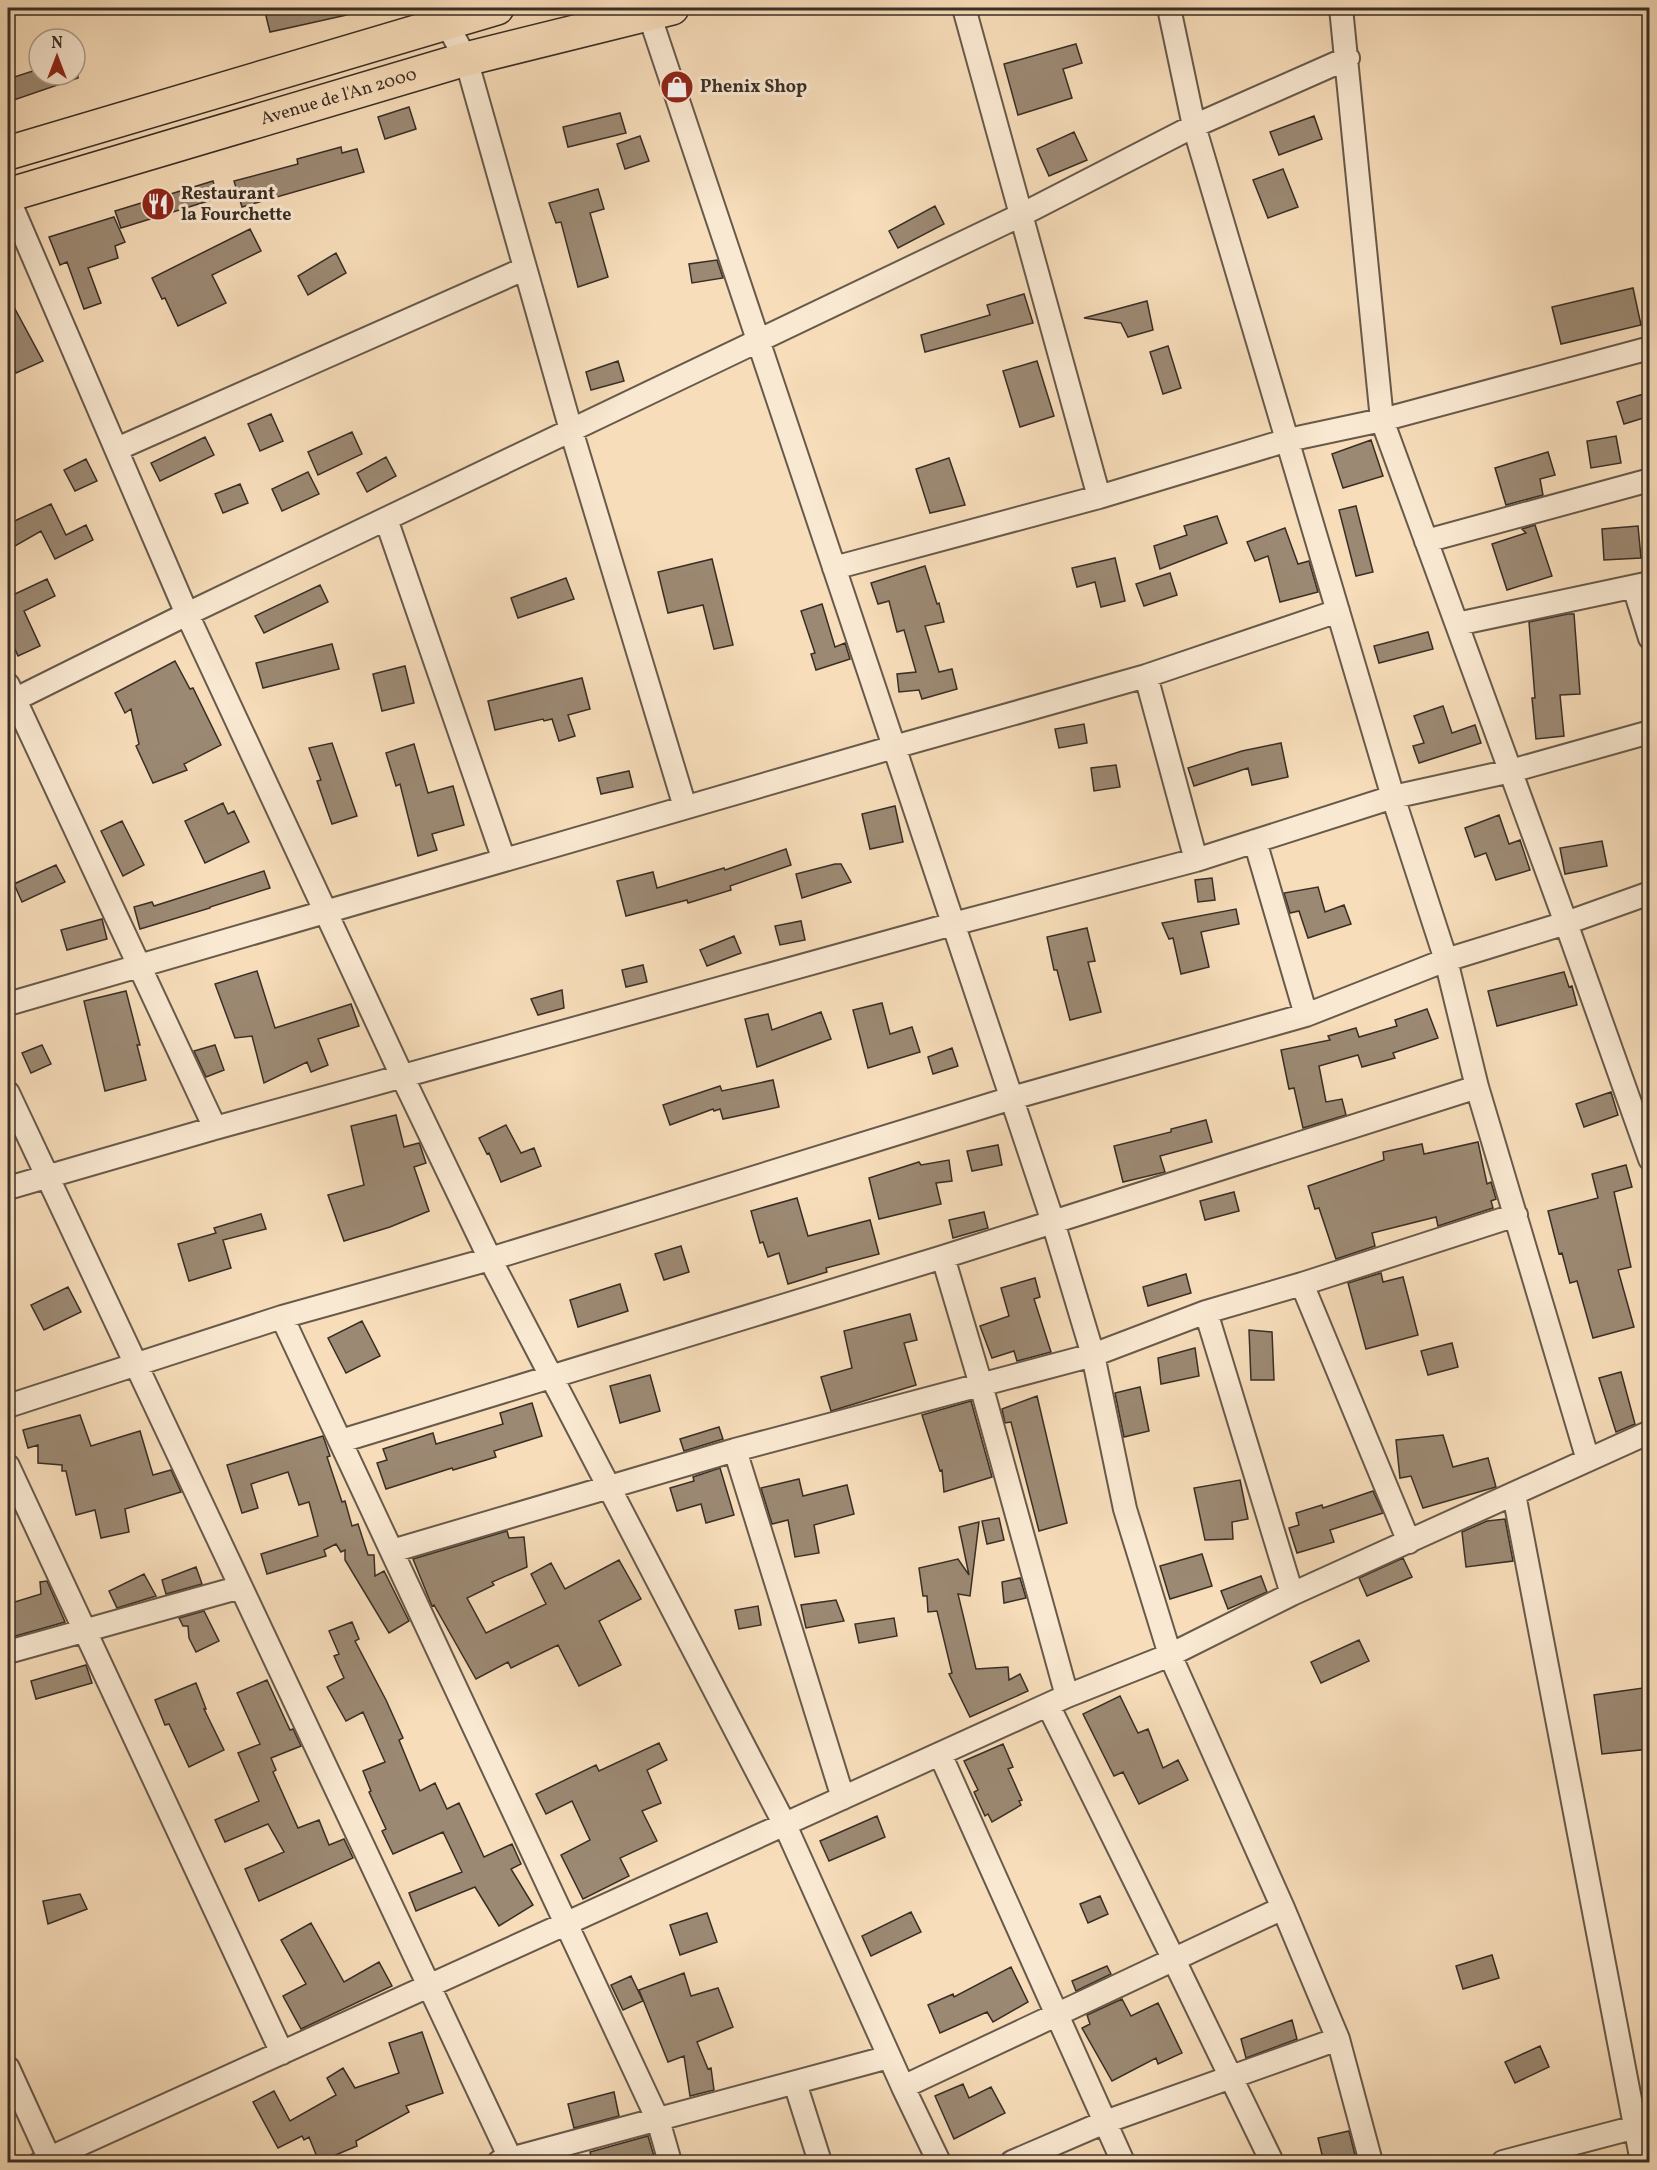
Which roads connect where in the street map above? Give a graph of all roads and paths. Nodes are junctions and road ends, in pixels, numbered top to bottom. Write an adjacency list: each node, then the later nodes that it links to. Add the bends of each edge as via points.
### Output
1 (497, 8): 6 (main road)
2 (964, 8): 12 (street)
3 (1169, 8): 9 (street)
4 (1341, 8): 7 (street)
5 (660, 11): 8 (main road, Avenue de l'An 2000); 14 (street)
6 (443, 14): 8 (street); 10 (main road)
7 (1347, 58): 9 (street); 16 (street)
8 (466, 59): 11 (main road, Avenue de l'An 2000); 13 (street)
9 (1194, 126): 12 (street); 18 (street)
10 (8, 153)
11 (8, 196): 19 (street)
12 (1021, 215): 14 (street); 21 (street)
13 (524, 268): 17 (street); 19 (street)
14 (758, 340): 17 (street); 24 (street)
15 (1650, 348): 16 (street)
16 (1382, 420): 18 (street); 23 (street)
17 (571, 430): 22 (street); 36 (street)
18 (1288, 440): 21 (street); 26 (street)
19 (117, 449): 27 (street)
20 (1650, 480): 23 (street)
21 (1099, 497): 24 (street)
22 (386, 519): 27 (street); 38 (street)
23 (1426, 541): 28 (street)
24 (834, 568): 33 (street)
25 (1642, 585): 28 (street); 29 (street)
26 (1338, 611): 30 (street); 35 (street)
27 (188, 614): 31 (street); 41 (street)
28 (1456, 624): 34 (street)
29 (1650, 638)
30 (1146, 676): 33 (street); 39 (street)
31 (10, 696): 45 (street)
32 (1650, 732): 34 (street)
33 (894, 747): 36 (street); 43 (street)
34 (1510, 771): 35 (street); 42 (street)
35 (1393, 797): 37 (street); 44 (street)
36 (685, 807): 38 (street)
37 (1255, 841): 39 (street); 47 (street)
38 (504, 860): 41 (street)
39 (1196, 860): 43 (street)
40 (1650, 893): 42 (street)
41 (326, 912): 45 (street); 48 (street)
42 (1566, 923): 44 (street); 53 (street)
43 (953, 924): 48 (street); 51 (street)
44 (1446, 960): 47 (street); 49 (street)
45 (139, 966): 46 (street); 52 (street)
46 (8, 1004)
47 (1306, 1015): 51 (street)
48 (403, 1078): 52 (street); 59 (street)
49 (1477, 1087): 56 (street); 57 (street)
50 (8, 1093): 54 (street)
51 (1012, 1098): 57 (street); 59 (street)
52 (215, 1128): 54 (street)
53 (1650, 1159)
54 (47, 1176): 55 (street); 64 (street)
55 (8, 1188)
56 (1516, 1215): 60 (street); 71 (street)
57 (1053, 1222): 58 (street); 63 (street)
58 (943, 1257): 65 (street); 66 (street)
59 (490, 1259): 62 (street); 65 (street)
60 (1302, 1284): 61 (street); 75 (street)
61 (1206, 1312): 63 (street); 78 (street)
62 (282, 1317): 64 (street); 69 (street)
63 (1093, 1355): 66 (street); 81 (street, via 1125,1509)
64 (136, 1364): 67 (street); 77 (street)
65 (551, 1377): 69 (street); 73 (street)
66 (981, 1385): 70 (street); 82 (street)
67 (8, 1406)
68 (1650, 1432): 71 (street)
69 (341, 1441): 76 (street)
70 (735, 1450): 73 (street); 84 (street)
71 (1588, 1460): 74 (street)
72 (8, 1466): 79 (street)
73 (608, 1487): 76 (street); 85 (street)
74 (1514, 1494): 75 (street); 100 (street)
75 (1408, 1542): 78 (street)
76 (392, 1551): 87 (street)
77 (241, 1587): 79 (street); 89 (street)
78 (1292, 1594): 81 (street)
79 (85, 1630): 80 (street); 92 (street)
80 (8, 1652)
81 (1170, 1655): 82 (street); 86 (street)
82 (1058, 1701): 83 (street); 88 (street)
83 (940, 1754): 84 (street); 90 (street)
84 (843, 1798): 85 (street)
85 (785, 1825): 87 (street); 93 (street)
86 (1283, 1908): 88 (street); 91 (street)
87 (566, 1924): 89 (street); 98 (street)
88 (1174, 1960): 90 (street); 95 (street)
89 (429, 1986): 92 (street); 102 (street)
90 (1057, 2015): 97 (street); 99 (street)
91 (1338, 2039): 95 (street); 110 (street)
92 (282, 2053): 101 (street)
93 (889, 2057): 96 (street); 97 (street)
94 (8, 2068): 101 (street)
95 (1231, 2077): 99 (street); 109 (street)
96 (795, 2083): 98 (street); 105 (street)
97 (903, 2087): 106 (street)
98 (658, 2120): 102 (street); 104 (street)
99 (1105, 2122): 107 (street); 108 (street)
100 (1636, 2127): 103 (street); 111 (street)
101 (47, 2161)
102 (507, 2161)
103 (1508, 2162)
104 (670, 2163)
105 (820, 2163)
106 (939, 2163)
107 (1012, 2163)
108 (1123, 2163)
109 (1272, 2163)
110 (1371, 2163)
111 (1642, 2163)

